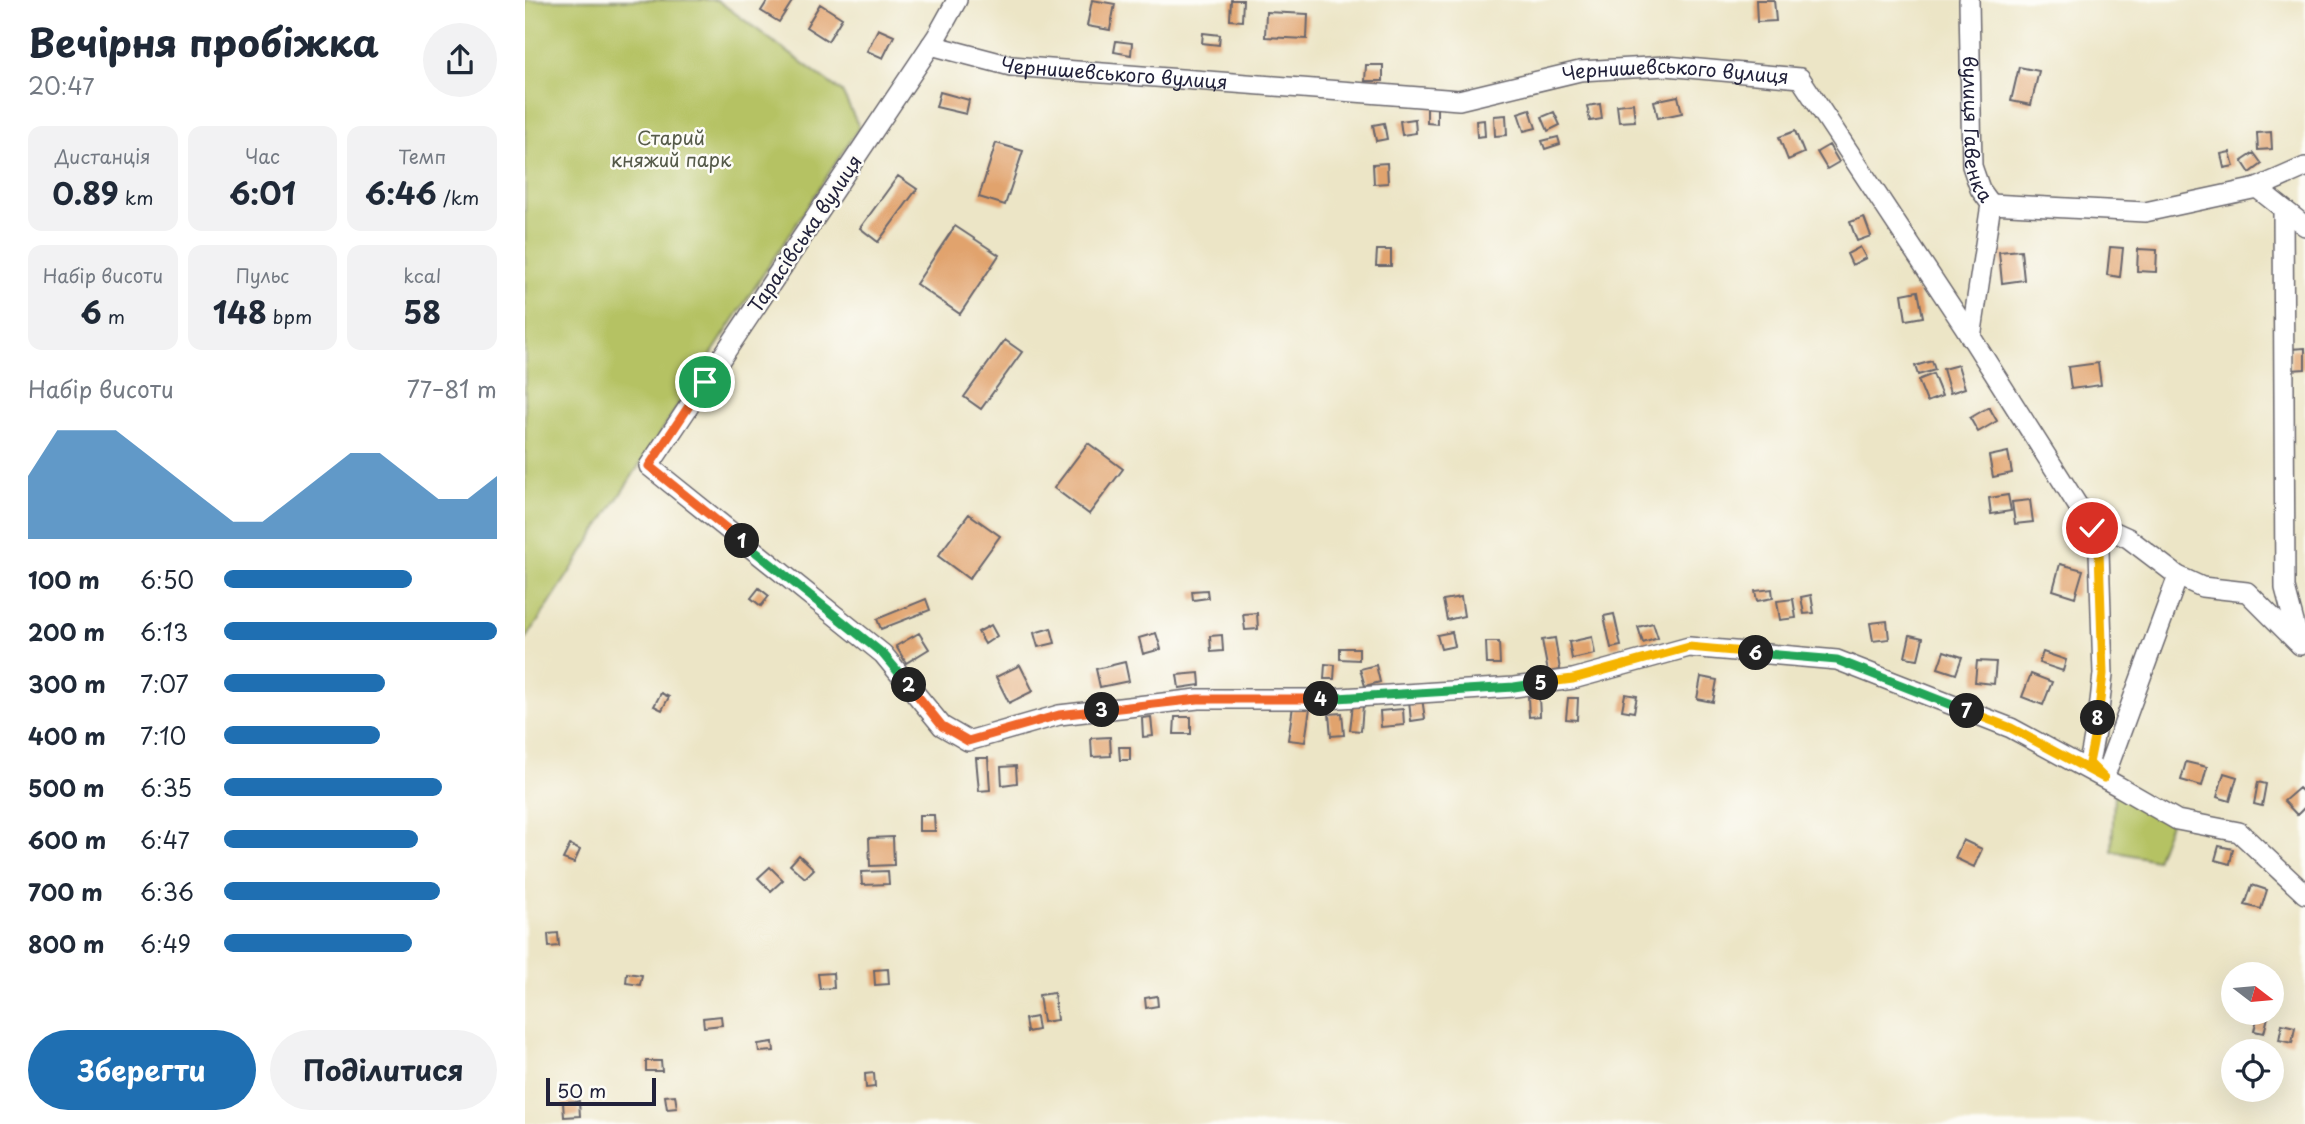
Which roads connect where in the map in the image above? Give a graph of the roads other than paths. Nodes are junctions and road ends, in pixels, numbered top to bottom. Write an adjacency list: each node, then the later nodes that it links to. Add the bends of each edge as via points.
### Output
1 (957, 0): 3 (street, Тарасівська вулиця)
2 (1969, 0): 6 (street, вулиця Гавенка, via 1972,166)
3 (931, 45): 9 (street, Чернишевського вулиця, via 1011,66 1459,100 1580,71 1666,66 1800,78); 13 (street, Тарасівська вулиця, via 649,466 883,654 942,726 968,741 1059,715 1198,699 1326,699 1514,687 1573,679 1689,647 1837,660 2011,728)
4 (2305, 167): 5 (street)
5 (2257, 188): 6 (street, via 2144,212); 7 (street)
6 (1991, 204): 9 (street, вулиця Гавенка)
7 (2283, 209): 8 (street); 12 (street, via 2285,588)
8 (2305, 226)
9 (1971, 338): 10 (street, Чернишевського вулиця)
10 (2086, 519): 11 (street, via 2128,538); 13 (street, Чернишевського вулиця, via 2099,551 2103,674 2089,763)
11 (2178, 576): 12 (street, via 2202,587 2247,592); 13 (street)
12 (2302, 648)
13 (2104, 778): 14 (street, via 2177,820 2239,832)
14 (2305, 894)

